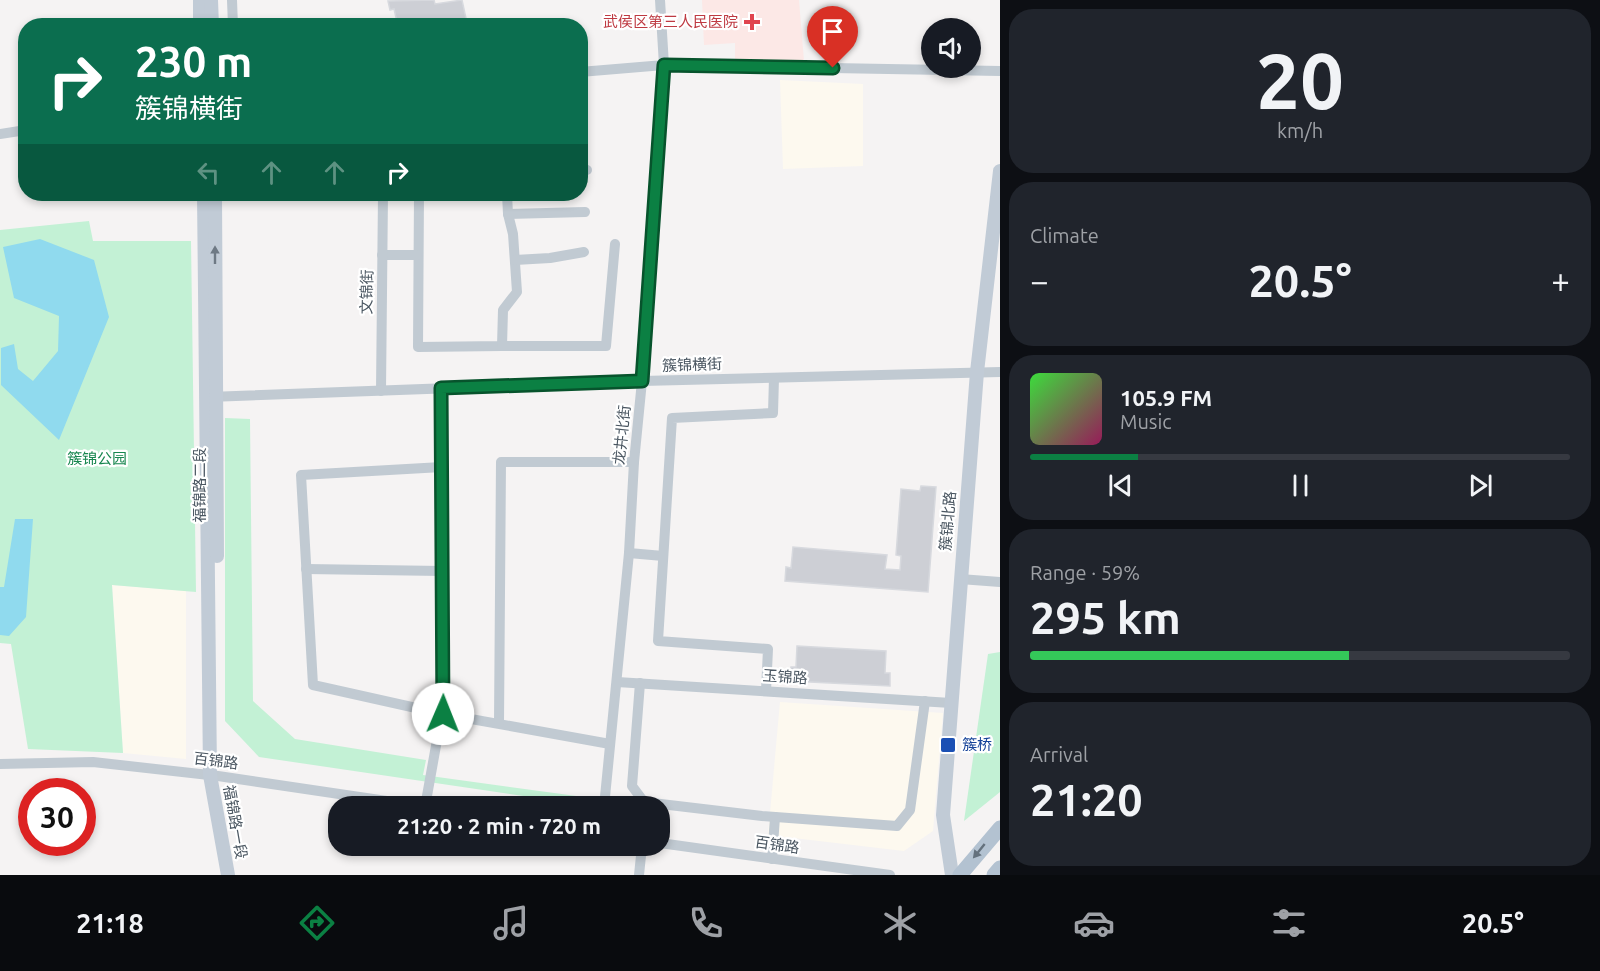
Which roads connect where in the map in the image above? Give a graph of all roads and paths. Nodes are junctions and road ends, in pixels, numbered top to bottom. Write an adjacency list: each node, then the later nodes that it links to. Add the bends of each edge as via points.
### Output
1 (200, 0): 5 (street)
2 (211, 0): 6 (street)
3 (232, 0): 7 (street)
4 (660, 0): 8 (street, 龙井北街)
5 (200, 18)
6 (212, 18)
7 (233, 18)
8 (664, 65): 9 (street); 10 (street); 30 (street, 龙井北街)
9 (1000, 70)
10 (588, 71)
11 (18, 131): 12 (street)
12 (0, 134)
13 (1000, 171): 27 (street, 簇锦北路)
14 (204, 201): 33 (street, 福锦路二段)
15 (215, 201): 33 (street, 福锦路二段, one-way to 15)
16 (383, 201): 23 (street, 文锦街)
17 (419, 201): 24 (street)
18 (507, 201): 20 (street)
19 (585, 212): 20 (street)
20 (508, 214): 25 (street)
21 (615, 244): 26 (street, via 606,346)
22 (584, 252): 25 (street)
23 (382, 255): 24 (street); 32 (street, 文锦街)
24 (417, 255): 26 (street, via 418,347)
25 (515, 260): 26 (street, via 517,291 503,310)
26 (502, 346)
27 (977, 372): 28 (street, 簇锦横街); 29 (street, 簇锦横街); 40 (street, 簇锦北路)
28 (1000, 372)
29 (774, 378): 30 (street, 簇锦横街); 37 (street, via 773,413 672,418)
30 (642, 381): 31 (street, 簇锦横街); 34 (street, 龙井北街)
31 (441, 388): 32 (street, 簇锦横街); 35 (street)
32 (381, 391): 33 (street, 簇锦横街)
33 (210, 397): 51 (street, 福锦路二段)
34 (633, 462): 36 (street, 龙井北街); 48 (street, via 501,462)
35 (442, 467): 38 (street, via 301,475); 39 (street)
36 (629, 553): 37 (street); 42 (street, 龙井北街)
37 (663, 556): 44 (street, via 658,641 768,649)
38 (306, 569): 39 (street); 47 (street, via 313,685)
39 (442, 571): 47 (street)
40 (960, 579): 41 (street); 46 (street, 簇锦北路)
41 (1000, 582)
42 (617, 681): 43 (street, 玉锦路); 49 (street, 龙井北街)
43 (640, 683): 44 (street, 玉锦路); 55 (street, via 632,786 644,802)
44 (766, 691): 45 (street, 玉锦路)
45 (925, 701): 46 (street, 玉锦路); 55 (street, via 910,810 897,826)
46 (951, 703): 65 (street, 簇锦北路, via 943,815)
47 (443, 714): 48 (street); 53 (street)
48 (499, 723): 49 (street)
49 (610, 744): 54 (street, 龙井北街)
50 (0, 764): 51 (street, 百锦路, via 93,762)
51 (214, 775): 52 (street, 百锦路); 61 (street, 福锦路一段); 62 (street, 福锦路一段)
52 (353, 796)
53 (428, 796)
54 (605, 796)
55 (775, 816): 59 (street)
56 (1000, 828): 66 (main road, one-way to 66)
57 (670, 844): 59 (street, 百锦路)
58 (641, 856): 63 (street)
59 (772, 859): 64 (street, 百锦路)
60 (1000, 868): 67 (main road)
61 (228, 875)
62 (235, 875)
63 (639, 875)
64 (890, 875)
65 (952, 875)
66 (960, 875)
67 (994, 875)

